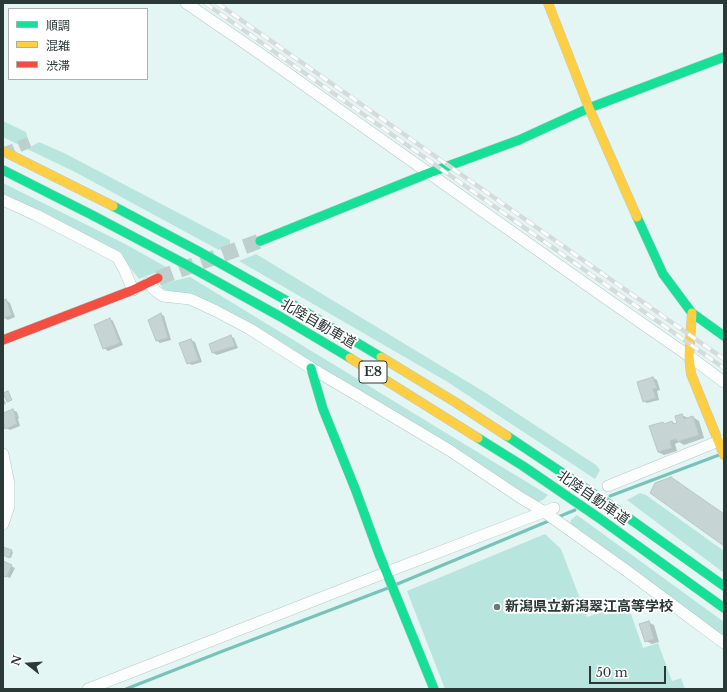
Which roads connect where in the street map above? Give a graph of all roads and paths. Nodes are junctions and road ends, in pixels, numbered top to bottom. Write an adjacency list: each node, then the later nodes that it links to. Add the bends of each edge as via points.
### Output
1 (186, 3): 7 (street)
2 (548, 3): 4 (main road)
3 (724, 57): 4 (main road)
4 (589, 108): 7 (main road, via 519,140); 12 (main road, via 663,274)
5 (3, 151): 26 (main road, 北陸自動車道 / E8, via 200,252 374,352 534,453)
6 (3, 170): 27 (main road, 北陸自動車道 / E8, via 185,264 361,365 523,466)
7 (429, 173): 9 (main road); 15 (street)
8 (3, 200): 11 (street, via 117,257)
9 (260, 241)
10 (153, 280): 11 (main road); 16 (street, via 157,292 163,296 190,299 216,311 250,329)
11 (133, 290): 14 (main road)
12 (692, 312): 13 (main road); 15 (main road)
13 (724, 336)
14 (3, 340)
15 (689, 356): 17 (street); 18 (main road, via 691,374)
16 (311, 368): 23 (street, via 449,450); 25 (main road, via 323,409)
17 (724, 382)
18 (721, 441): 20 (main road); 21 (street)
19 (3, 454): 24 (street, via 9,484 9,506)
20 (724, 455)
21 (608, 486)
22 (554, 508): 23 (street)
23 (543, 511): 25 (street); 28 (street)
24 (3, 524)
25 (386, 572): 29 (street); 30 (main road)
26 (724, 586)
27 (724, 608)
28 (724, 642)
29 (88, 689)
30 (434, 689)

